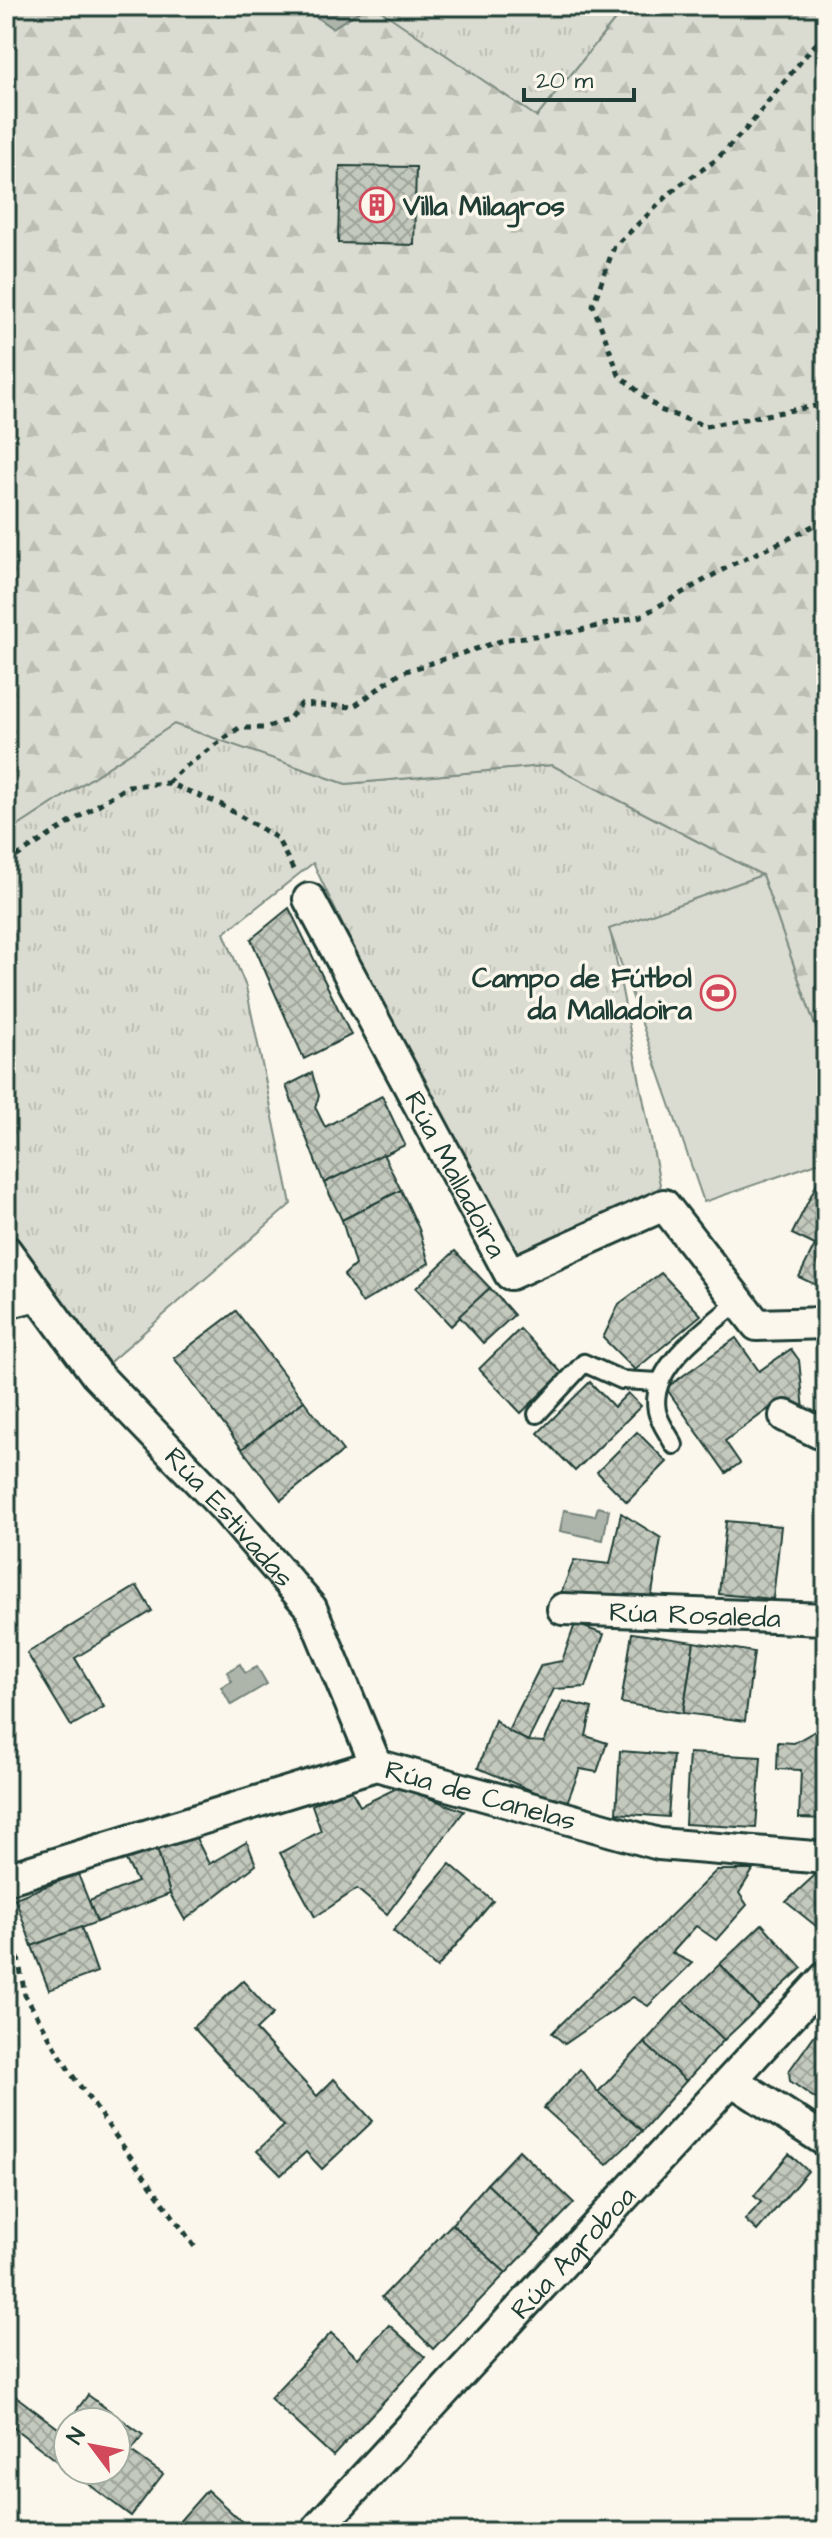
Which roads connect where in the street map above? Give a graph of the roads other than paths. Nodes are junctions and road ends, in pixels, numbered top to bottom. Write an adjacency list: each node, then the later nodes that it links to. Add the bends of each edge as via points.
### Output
1 (309, 899): 4 (street, Rúa Malladoira, via 510,1274 664,1205)
2 (6, 1251): 3 (street, Rúa Estivadas)
3 (37, 1295): 5 (street); 14 (street, Rúa Estivadas, via 96,1374 223,1506 311,1608)
4 (739, 1301): 6 (street, Rúa Malladoira, via 757,1325); 7 (lane, via 671,1361)
5 (6, 1303)
6 (826, 1323)
7 (659, 1382): 8 (lane, via 622,1380 584,1363); 11 (lane, via 657,1411)
8 (537, 1414)
9 (785, 1416): 10 (street)
10 (826, 1436)
11 (674, 1445)
12 (563, 1609): 13 (street, Rúa Rosaleda)
13 (826, 1619)
14 (376, 1765): 15 (street, Rúa de Canelas, via 659,1844); 16 (street, Rúa de Canelas)
15 (826, 1858)
16 (6, 1879)
17 (826, 1977): 18 (street, Rúa Agroboa)
18 (733, 2081): 19 (street); 20 (street, Rúa Agroboa)
19 (826, 2141)
20 (319, 2527)

